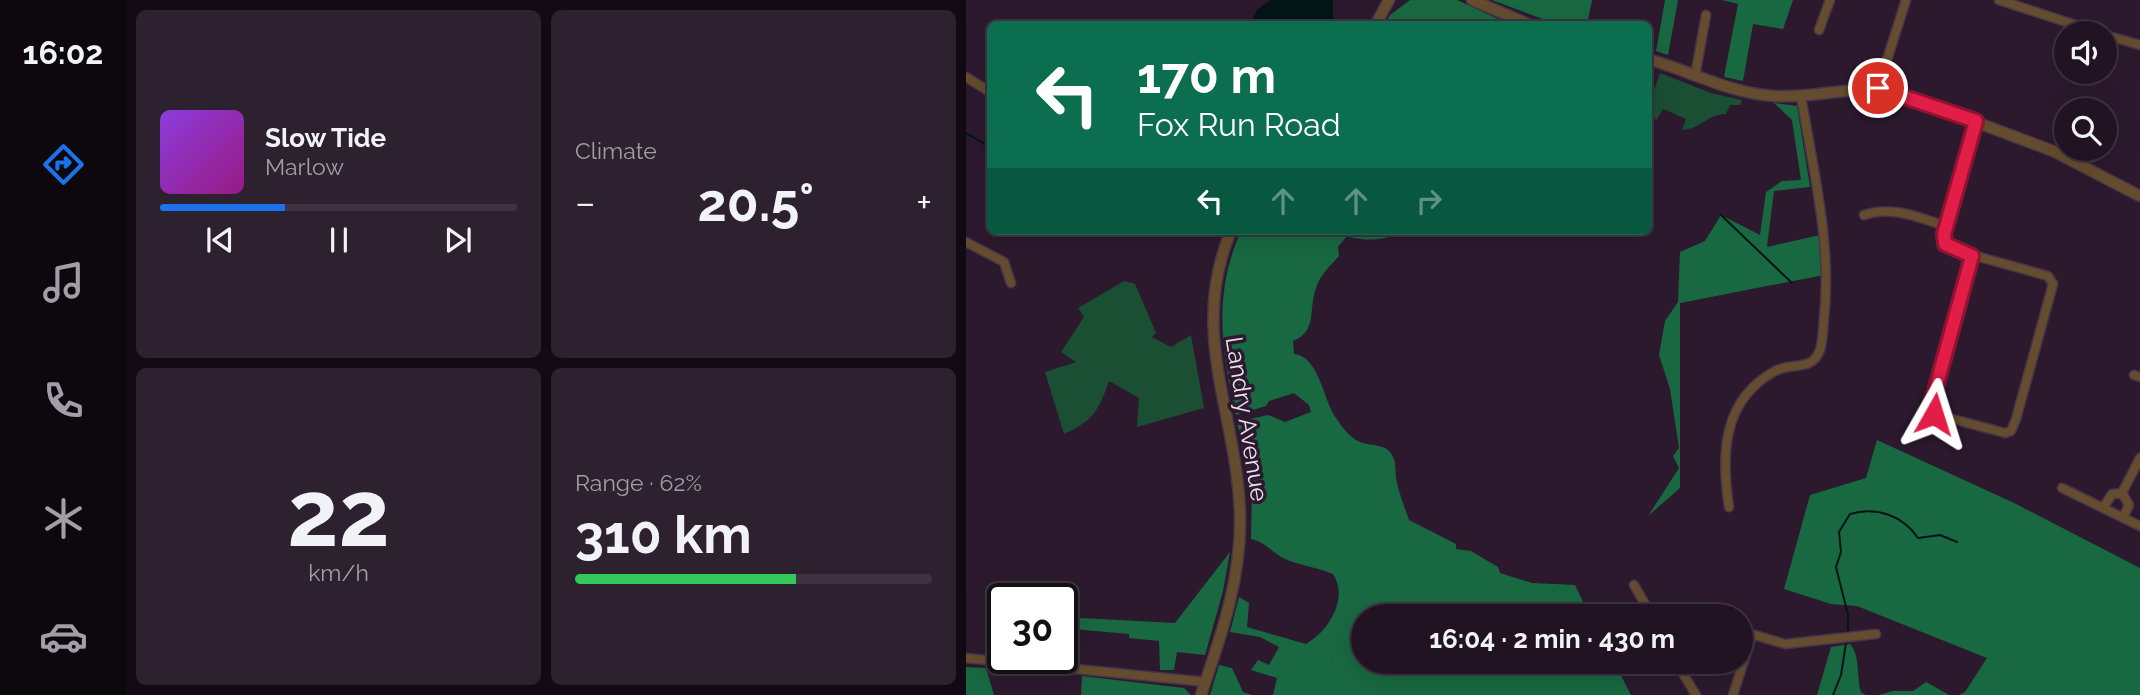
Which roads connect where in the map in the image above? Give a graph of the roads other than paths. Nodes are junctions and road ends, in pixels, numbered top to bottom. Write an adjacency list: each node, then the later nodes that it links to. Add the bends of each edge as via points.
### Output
1 (1389, 0): 7 (street)
2 (1472, 0): 8 (street)
3 (1830, 0): 10 (street)
4 (1906, 0): 17 (street)
5 (1999, 0): 9 (street)
6 (1706, 15): 14 (street)
7 (1378, 21)
8 (1521, 21)
9 (2063, 21)
10 (1819, 30)
11 (2117, 38): 12 (street)
12 (2140, 45)
13 (1652, 60): 14 (street)
14 (1695, 76): 19 (street, via 1740,91)
15 (969, 78): 16 (street); 18 (street)
16 (966, 88)
17 (1878, 88): 19 (street); 20 (street)
18 (987, 90)
19 (1801, 96): 31 (street, via 1826,247 1820,350 1806,366 1774,371 1737,408 1724,445)
20 (1976, 121): 21 (street, via 2076,161); 23 (street)
21 (2140, 196)
22 (1864, 215): 23 (street, via 1878,210)
23 (1946, 226): 26 (street, via 1945,244)
24 (1230, 235): 42 (street, Landry Avenue, via 1216,279 1212,327 1218,383 1236,463 1240,538 1231,598)
25 (966, 242): 27 (street, via 1004,262)
26 (1972, 256): 26 (street, via 1930,409 1986,429 2011,431 2051,281 2035,272)
27 (1011, 283)
28 (2140, 458): 30 (street)
29 (2062, 488): 32 (street)
30 (2122, 493): 32 (street, via 2112,494); 33 (street, via 2129,505)
31 (1729, 507)
32 (2103, 508): 33 (street)
33 (2123, 517): 34 (street)
34 (2140, 526)
35 (1634, 584): 36 (street)
36 (1645, 604)
37 (1876, 634): 38 (street, via 1808,644)
38 (1753, 636)
39 (966, 658): 42 (street)
40 (1683, 674): 44 (street)
41 (1740, 674): 45 (street)
42 (1206, 682): 43 (street, Landry Avenue)
43 (1201, 695)
44 (1696, 695)
45 (1733, 695)

